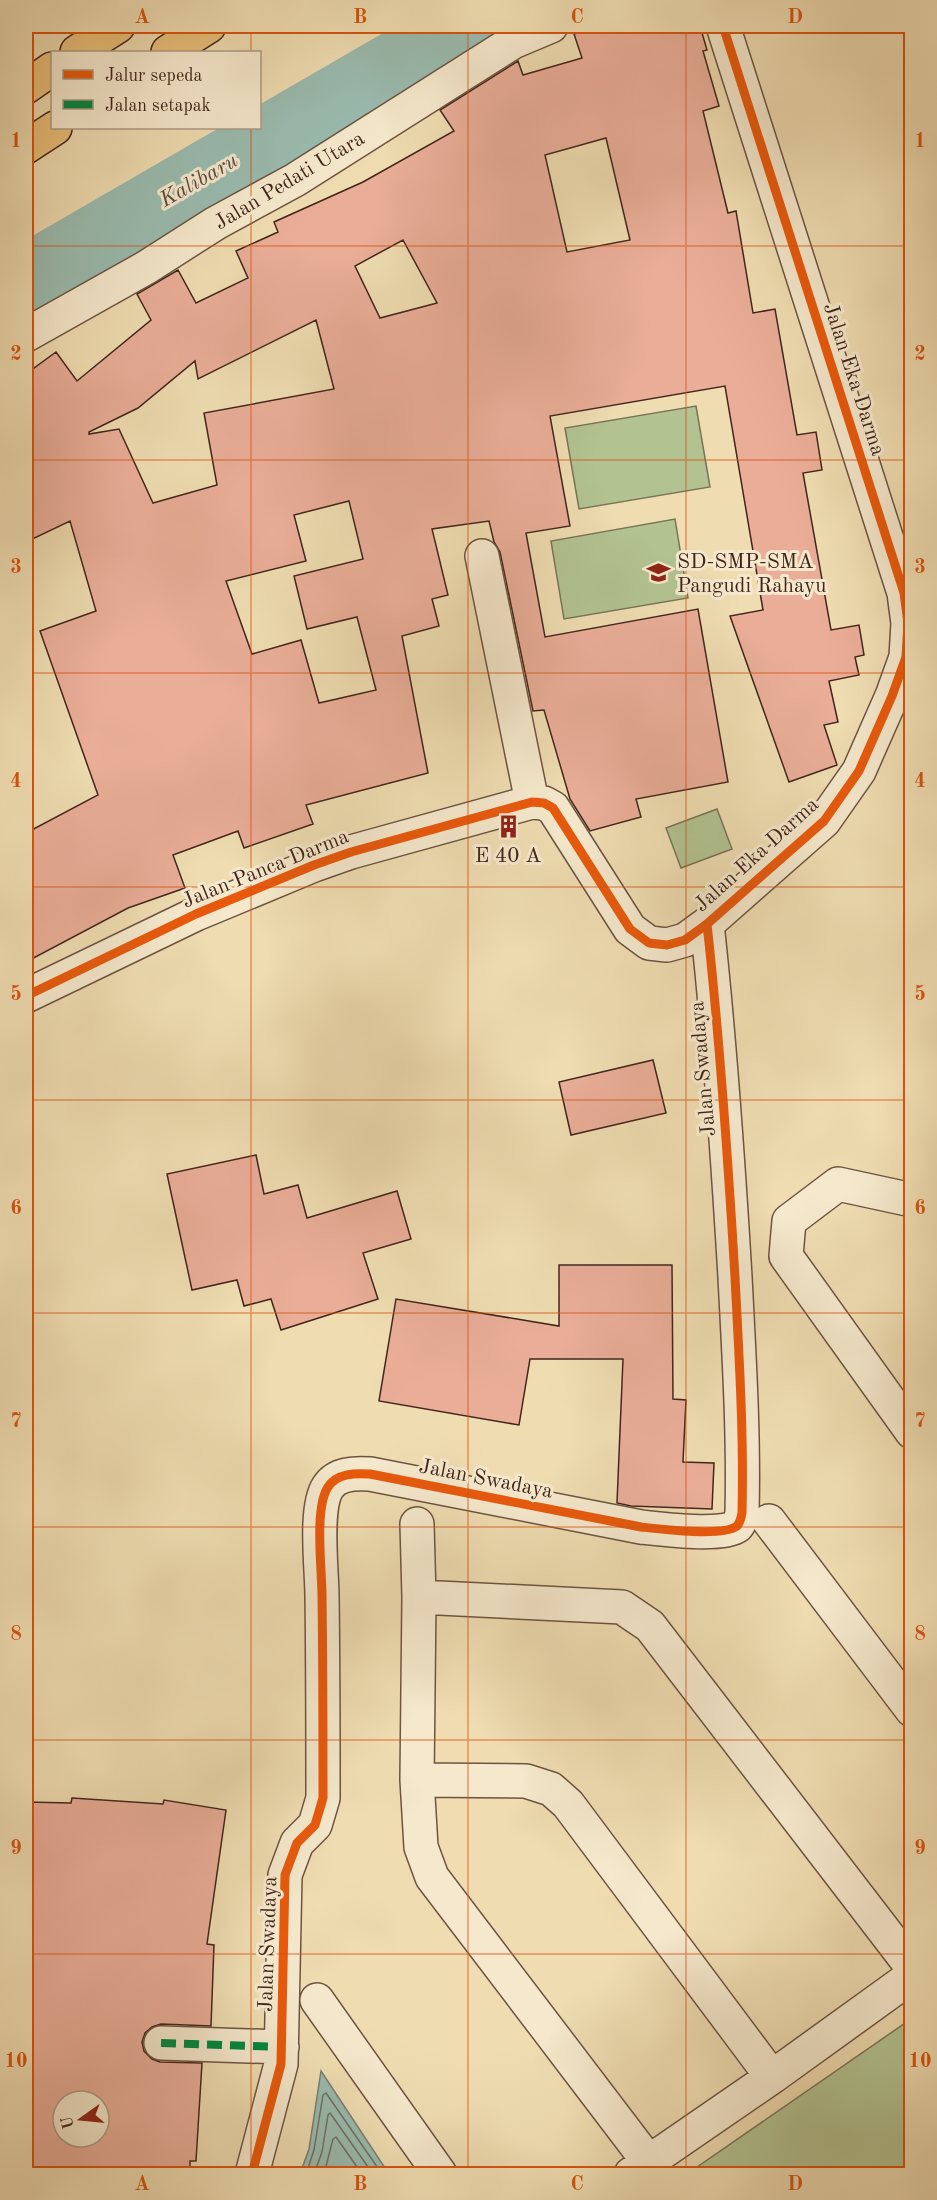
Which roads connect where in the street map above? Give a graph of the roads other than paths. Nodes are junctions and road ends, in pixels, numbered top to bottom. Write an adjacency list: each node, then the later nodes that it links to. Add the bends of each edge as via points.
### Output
1 (209, 26): 4 (highway)
2 (551, 26): 9 (street, Jalan Pedati Utara, via 513,42 295,180)
3 (723, 26): 12 (street, Jalan Eka Darma, via 904,592 908,623 906,657 892,696 859,771 843,796 824,820)
4 (170, 51)
5 (51, 70): 6 (highway)
6 (26, 87)
7 (54, 129): 8 (highway)
8 (26, 147)
9 (26, 335)
10 (482, 556): 11 (street)
11 (546, 810): 12 (street, Jalan Eka Darma, via 630,929 649,943 667,945 685,940); 13 (street, Jalan Panca Darma, via 351,852 314,865 186,919)
12 (707, 924): 25 (street, Jalan Swadaya, via 718,1024 744,1445 740,1522 726,1531 641,1527 370,1473 351,1473 328,1487 323,1500 319,1550 323,1798 315,1825 297,1843 285,1875)
13 (26, 996)
14 (912, 1200): 15 (street, via 838,1184 789,1221 786,1256)
15 (912, 1432)
16 (769, 1521): 19 (street)
17 (417, 1524): 18 (street)
18 (419, 1597): 20 (street); 21 (street, via 622,1607 650,1626)
19 (912, 1710)
20 (417, 1780): 26 (street, via 526,1781 550,1789 568,1804); 27 (street, via 422,1847 432,1876)
21 (912, 1967)
22 (912, 1976): 26 (street)
23 (317, 2000): 29 (street)
24 (161, 2043): 25 (street)
25 (282, 2047): 28 (street, Jalan Swadaya)
26 (772, 2077): 27 (street)
27 (639, 2168)
28 (252, 2175)
29 (440, 2175)

